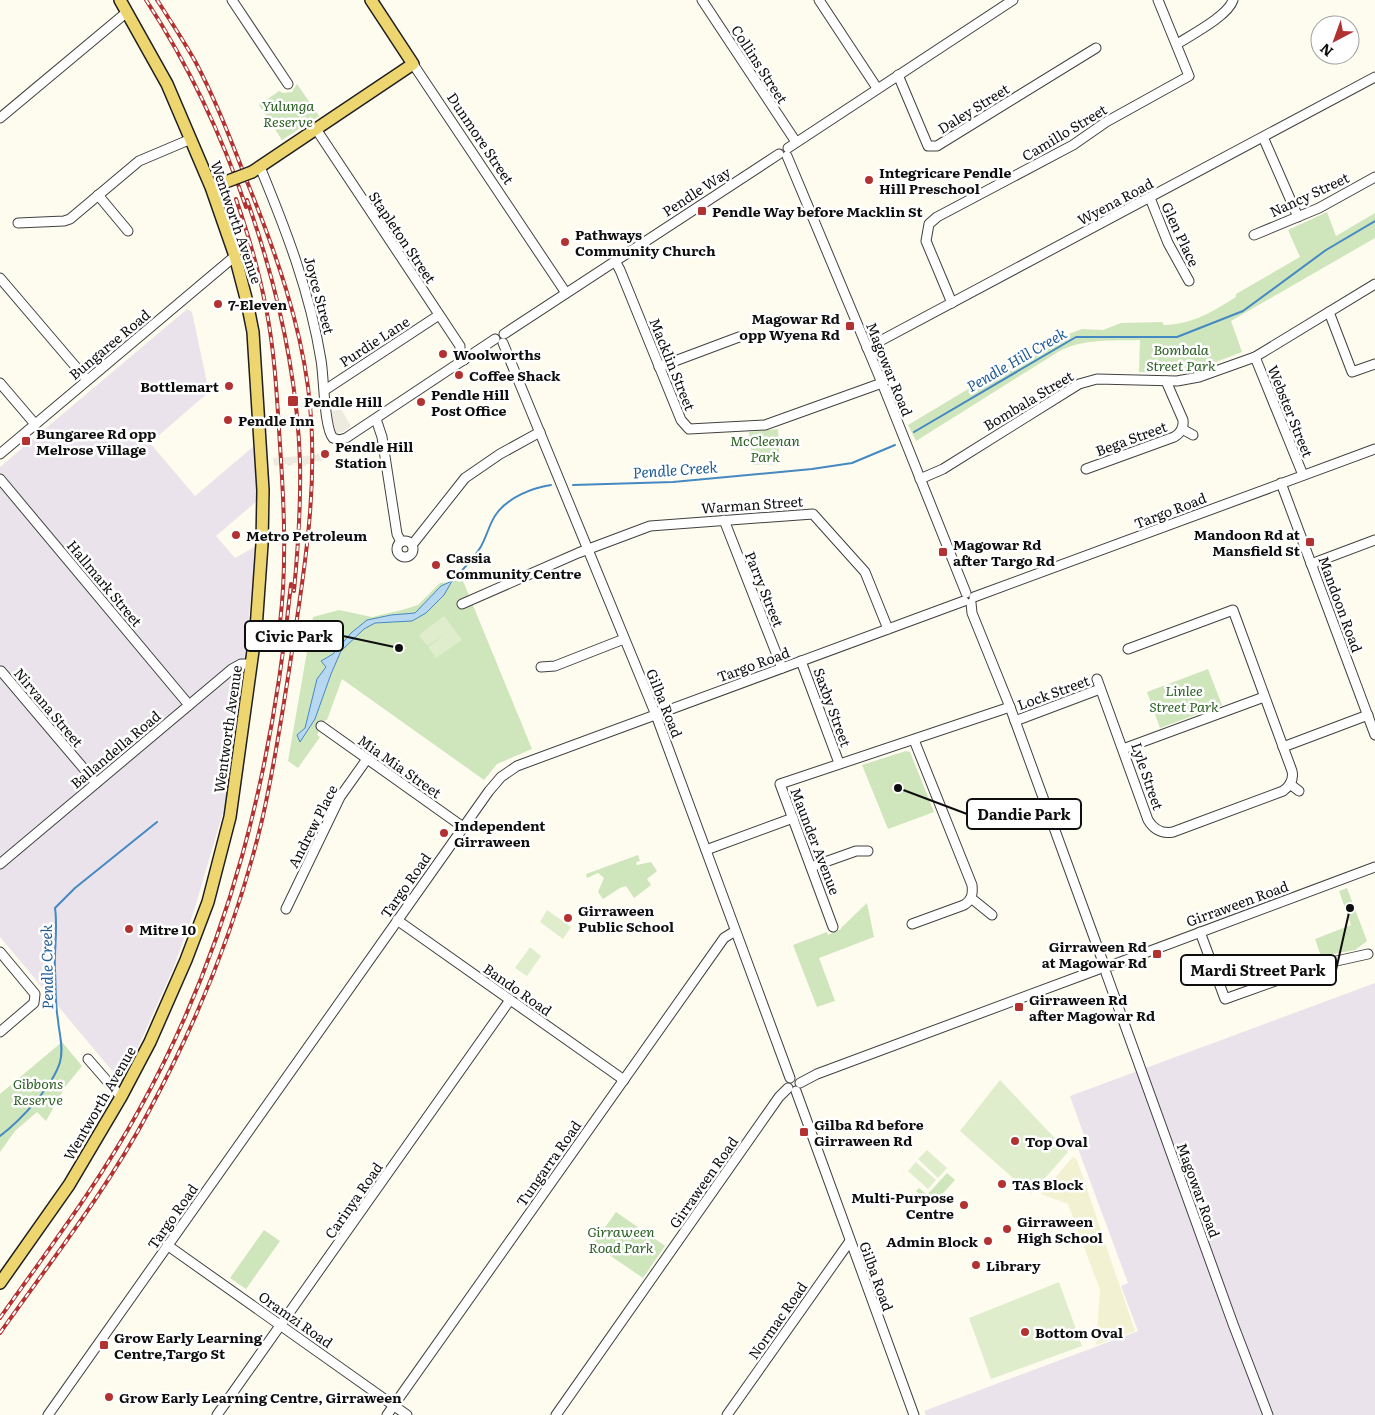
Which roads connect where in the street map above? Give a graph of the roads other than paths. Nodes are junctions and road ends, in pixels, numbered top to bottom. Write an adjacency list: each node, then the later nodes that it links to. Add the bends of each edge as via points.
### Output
1 (120, 0): 9 (main road, Wentworth Avenue)
2 (232, 0): 15 (street)
3 (371, 0): 12 (main road, Dunmore Street)
4 (702, 0): 21 (street, Collins Street)
5 (819, 0): 16 (street)
6 (1013, 0): 13 (street, Pendle Way)
7 (1158, 0): 10 (street, Camillo Street)
8 (1234, 0): 10 (street, via 1223,14)
9 (127, 12): 17 (street); 20 (main road, Wentworth Avenue, via 167,84)
10 (1176, 44): 38 (street, Camillo Street, via 1189,76 1106,122 1073,145 929,224 926,240)
11 (1096, 48): 13 (street, Daley Street, via 932,147 928,146)
12 (413, 64): 18 (main road); 37 (street, Dunmore Street)
13 (898, 75): 16 (street, Pendle Way)
14 (1375, 77): 19 (street, Wyena Road)
15 (288, 84)
16 (877, 88): 21 (street, Pendle Way)
17 (0, 118)
18 (316, 129): 23 (main road); 40 (street, Stapleton Street)
19 (1263, 137): 27 (street, Wyena Road); 28 (street)
20 (190, 139): 25 (main road, Wentworth Avenue); 26 (street, via 140,160)
21 (796, 142): 22 (street, Pendle Way)
22 (784, 153): 33 (street, Pendle Way); 43 (street, Magowar Road)
23 (256, 170): 25 (main road, bridge); 52 (street, Joyce Street, via 302,277 316,333)
24 (1375, 177): 28 (street, Nancy Street)
25 (211, 187): 32 (main road, Wentworth Avenue)
26 (98, 195): 29 (street, via 67,220); 30 (street)
27 (1150, 198): 35 (street, Glen Place, via 1168,243); 38 (street, Wyena Road)
28 (1298, 217): 31 (street, Nancy Street)
29 (18, 223)
30 (128, 231)
31 (1254, 234)
32 (235, 256): 48 (street, Bungaree Road); 78 (main road, Wentworth Avenue, via 253,332 262,490 262,551)
33 (615, 261): 37 (street, Pendle Way); 47 (street, Macklin Street)
34 (0, 278): 48 (street)
35 (1189, 281)
36 (1375, 284): 39 (street, Bombala Street)
37 (566, 294): 42 (street, Pendle Way)
38 (952, 303): 43 (street, Wyena Road)
39 (1329, 312): 44 (street, Bombala Street); 46 (street, via 1352,372)
40 (439, 315): 45 (street, Stapleton Street, via 460,346); 52 (street, Purdie Lane)
41 (739, 336): 47 (street)
42 (500, 339): 45 (street, Pendle Way); 56 (street, Gilba Road)
43 (867, 348): 50 (street, Magowar Road)
44 (1254, 357): 49 (street, Bombala Street, via 1199,377); 62 (street, Webster Street)
45 (464, 360): 53 (street, Pendle Way)
46 (1375, 364)
47 (660, 368): 50 (street, Macklin Street, via 681,420 687,428 694,430 776,423)
48 (87, 380): 54 (street, Bungaree Road)
49 (1166, 381): 55 (street, Bega Street, via 1183,420); 63 (street, Bombala Street, via 1102,379 1079,384 943,469)
50 (882, 382): 63 (street, Magowar Road)
51 (0, 383): 54 (street)
52 (325, 390): 58 (street, Joyce Street, via 327,425)
53 (376, 419): 58 (street, Pendle Way, via 342,440); 68 (street)
54 (35, 424): 60 (street, Bungaree Road)
55 (1182, 429): 57 (street, Bega Street); 61 (street, Bega Street, via 1174,437)
56 (540, 432): 69 (street, via 467,476); 70 (street, Gilba Road)
57 (1193, 435)
58 (331, 436)
59 (1375, 448): 62 (street, Targo Road)
60 (0, 454)
61 (1086, 469)
62 (1303, 475): 65 (street, Targo Road)
63 (920, 478): 72 (street, Magowar Road)
64 (0, 479): 85 (street, Hallmark Street)
65 (1281, 483): 71 (street, Mandoon Road); 72 (street, Targo Road)
66 (724, 520): 70 (street, Warman Street, via 650,526); 74 (street, Warman Street, via 813,514 865,572); 80 (street, Parry Street)
67 (1375, 540): 71 (street)
68 (401, 542): 69 (street, via 408,541); 69 (street, via 397,548 403,556 410,555)
69 (412, 545)
70 (588, 550): 73 (street, Warman Street); 75 (street, Gilba Road)
71 (1311, 564): 88 (street, Mandoon Road)
72 (969, 599): 74 (street, Targo Road); 86 (street, Magowar Road)
73 (462, 604)
74 (888, 629): 77 (street, Targo Road)
75 (624, 639): 79 (street, via 555,666); 87 (street, Gilba Road)
76 (1128, 649): 84 (street, via 1233,610)
77 (801, 661): 80 (street, Targo Road); 96 (street, Saxby Street)
78 (251, 664): 85 (street, Ballandella Road, via 235,667); 123 (main road, Wentworth Avenue, via 230,817 214,881 173,991 147,1050)
79 (541, 667)
80 (782, 668): 87 (street, Targo Road)
81 (0, 671): 97 (street, Nirvana Street)
82 (1097, 679): 83 (street, Lyle Street)
83 (1100, 689): 89 (street, Lock Street); 94 (street, Lyle Street)
84 (1264, 697): 93 (street); 94 (street)
85 (189, 705): 97 (street, Ballandella Road)
86 (1010, 706): 89 (street, Magowar Road); 92 (street, Maunder Avenue)
87 (656, 715): 101 (street, Targo Road, via 513,768 496,782); 102 (street, Gilba Road)
88 (1368, 715): 91 (street, Mandoon Road); 93 (street)
89 (1015, 721): 117 (street, Magowar Road)
90 (321, 726): 95 (street, Mia Mia Street)
91 (1375, 735)
92 (914, 740): 96 (street, Maunder Avenue); 107 (street, via 972,885)
93 (1283, 747): 98 (street, via 1292,771)
94 (1124, 749): 98 (street, Lyle Street, via 1149,822 1164,833 1283,791)
95 (367, 759): 101 (street, Mia Mia Street); 108 (street, Andrew Place, via 340,797)
96 (839, 763): 100 (street, Maunder Avenue, via 780,784)
97 (96, 783): 104 (street, Ballandella Road)
98 (1290, 784): 99 (street)
99 (1299, 791)
100 (793, 818): 102 (street); 105 (street, Maunder Avenue)
101 (463, 827): 110 (street, Targo Road)
102 (706, 850): 113 (street, Gilba Road)
103 (868, 851): 105 (street, via 856,851)
104 (0, 864)
105 (811, 867): 112 (street, Maunder Avenue)
106 (1375, 867): 114 (street, Girraween Road)
107 (971, 898): 109 (street); 111 (street, via 964,905)
108 (286, 909)
109 (992, 915)
110 (397, 920): 118 (street, Bando Road); 125 (street, Targo Road)
111 (912, 924)
112 (834, 927)
113 (735, 931): 121 (street, Tungarra Road, via 724,938); 122 (street, Gilba Road, via 790,1078 786,1083)
114 (1200, 932): 116 (street, via 1225,999 1323,964); 117 (street, Girraween Road)
115 (0, 952): 119 (street, via 35,994 34,1003)
116 (1368, 954)
117 (1104, 967): 122 (street, Girraween Road, via 817,1074); 136 (street, Magowar Road)
118 (510, 1000): 121 (street, Bando Road); 127 (street, Carinya Road)
119 (0, 1032)
120 (88, 1059): 123 (street)
121 (624, 1080): 128 (street, Tungarra Road)
122 (794, 1087): 124 (street, Gilba Road); 133 (street, Girraween Road, via 774,1105)
123 (121, 1097): 126 (main road, Wentworth Avenue, via 69,1185)
124 (850, 1241): 134 (street, Normac Road); 135 (street, Gilba Road)
125 (167, 1245): 127 (street, Oramzi Road); 129 (street, Targo Road)
126 (0, 1283)
127 (281, 1325): 128 (street, Oramzi Road); 130 (street, Carinya Road)
128 (394, 1406): 131 (street, Tungarra Road); 132 (street, Oramzi Road)
129 (48, 1415)
130 (217, 1415)
131 (387, 1415)
132 (407, 1415)
133 (556, 1415)
134 (727, 1415)
135 (914, 1415)
136 (1268, 1415)

